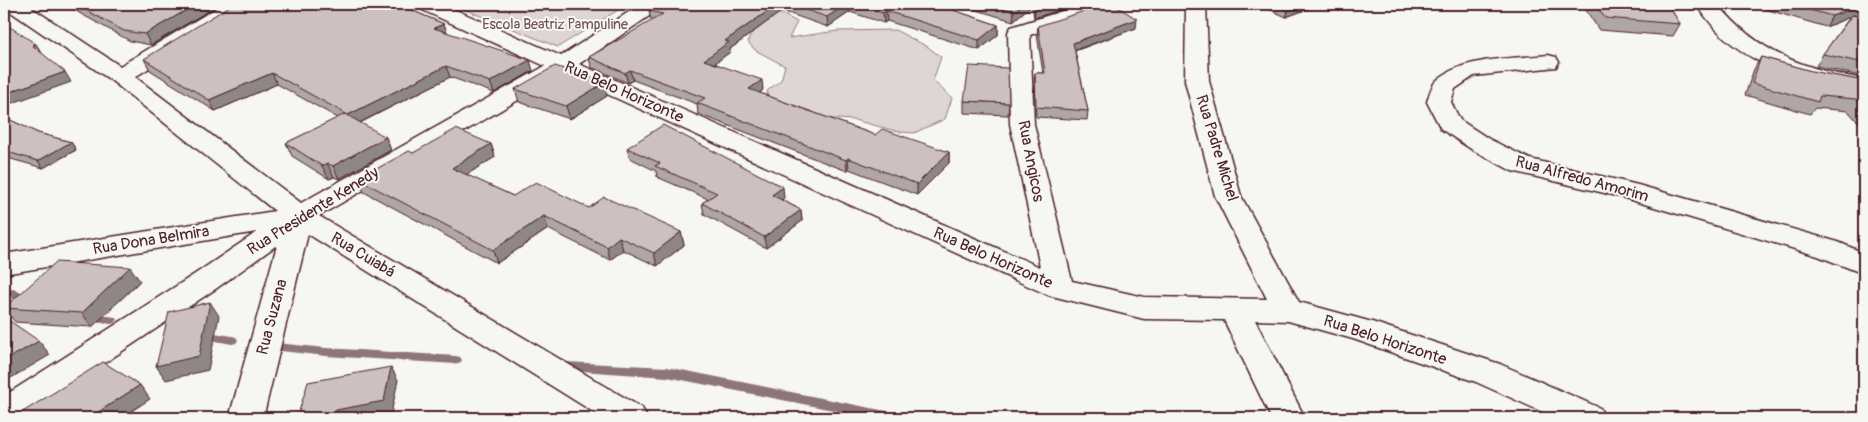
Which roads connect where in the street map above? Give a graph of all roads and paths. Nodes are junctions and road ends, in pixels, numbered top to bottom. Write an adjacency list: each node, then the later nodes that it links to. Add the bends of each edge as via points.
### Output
1 (12, 4): 10 (street, Rua Cuiabá)
2 (237, 4): 10 (street)
3 (425, 4): 9 (street, Rua Belo Horizonte)
4 (654, 4): 9 (street, Rua Presidente Kenedy)
5 (1105, 4): 15 (street, Rua Angicos, via 1010,29 1022,124)
6 (1196, 4): 17 (street, Rua Padre Michel, via 1197,81 1228,196)
7 (1706, 4): 11 (street, via 1743,44 1767,58 1798,72)
8 (1548, 62): 14 (street, Rua Alfredo Amorim, via 1468,70 1444,86 1439,102 1450,124 1521,165 1628,191 1828,249)
9 (563, 65): 12 (street, Rua Presidente Kenedy); 15 (street, Rua Belo Horizonte)
10 (120, 76): 12 (street, Rua Cuiabá)
11 (1864, 86)
12 (299, 216): 13 (street, Rua Dona Belmira); 19 (street, Rua Presidente Kenedy); 20 (street, Rua Suzana); 21 (street, Rua Cuiabá)
13 (4, 264)
14 (1864, 264)
15 (1059, 288): 16 (street, Rua Belo Horizonte, via 1144,308)
16 (1234, 309): 17 (street, Rua Belo Horizonte); 22 (street)
17 (1288, 310): 18 (street, Rua Belo Horizonte, via 1360,330)
18 (1488, 373): 23 (street); 24 (street, Rua Belo Horizonte)
19 (4, 413)
20 (246, 418)
21 (630, 418)
22 (1288, 418)
23 (1542, 418)
24 (1588, 418)

